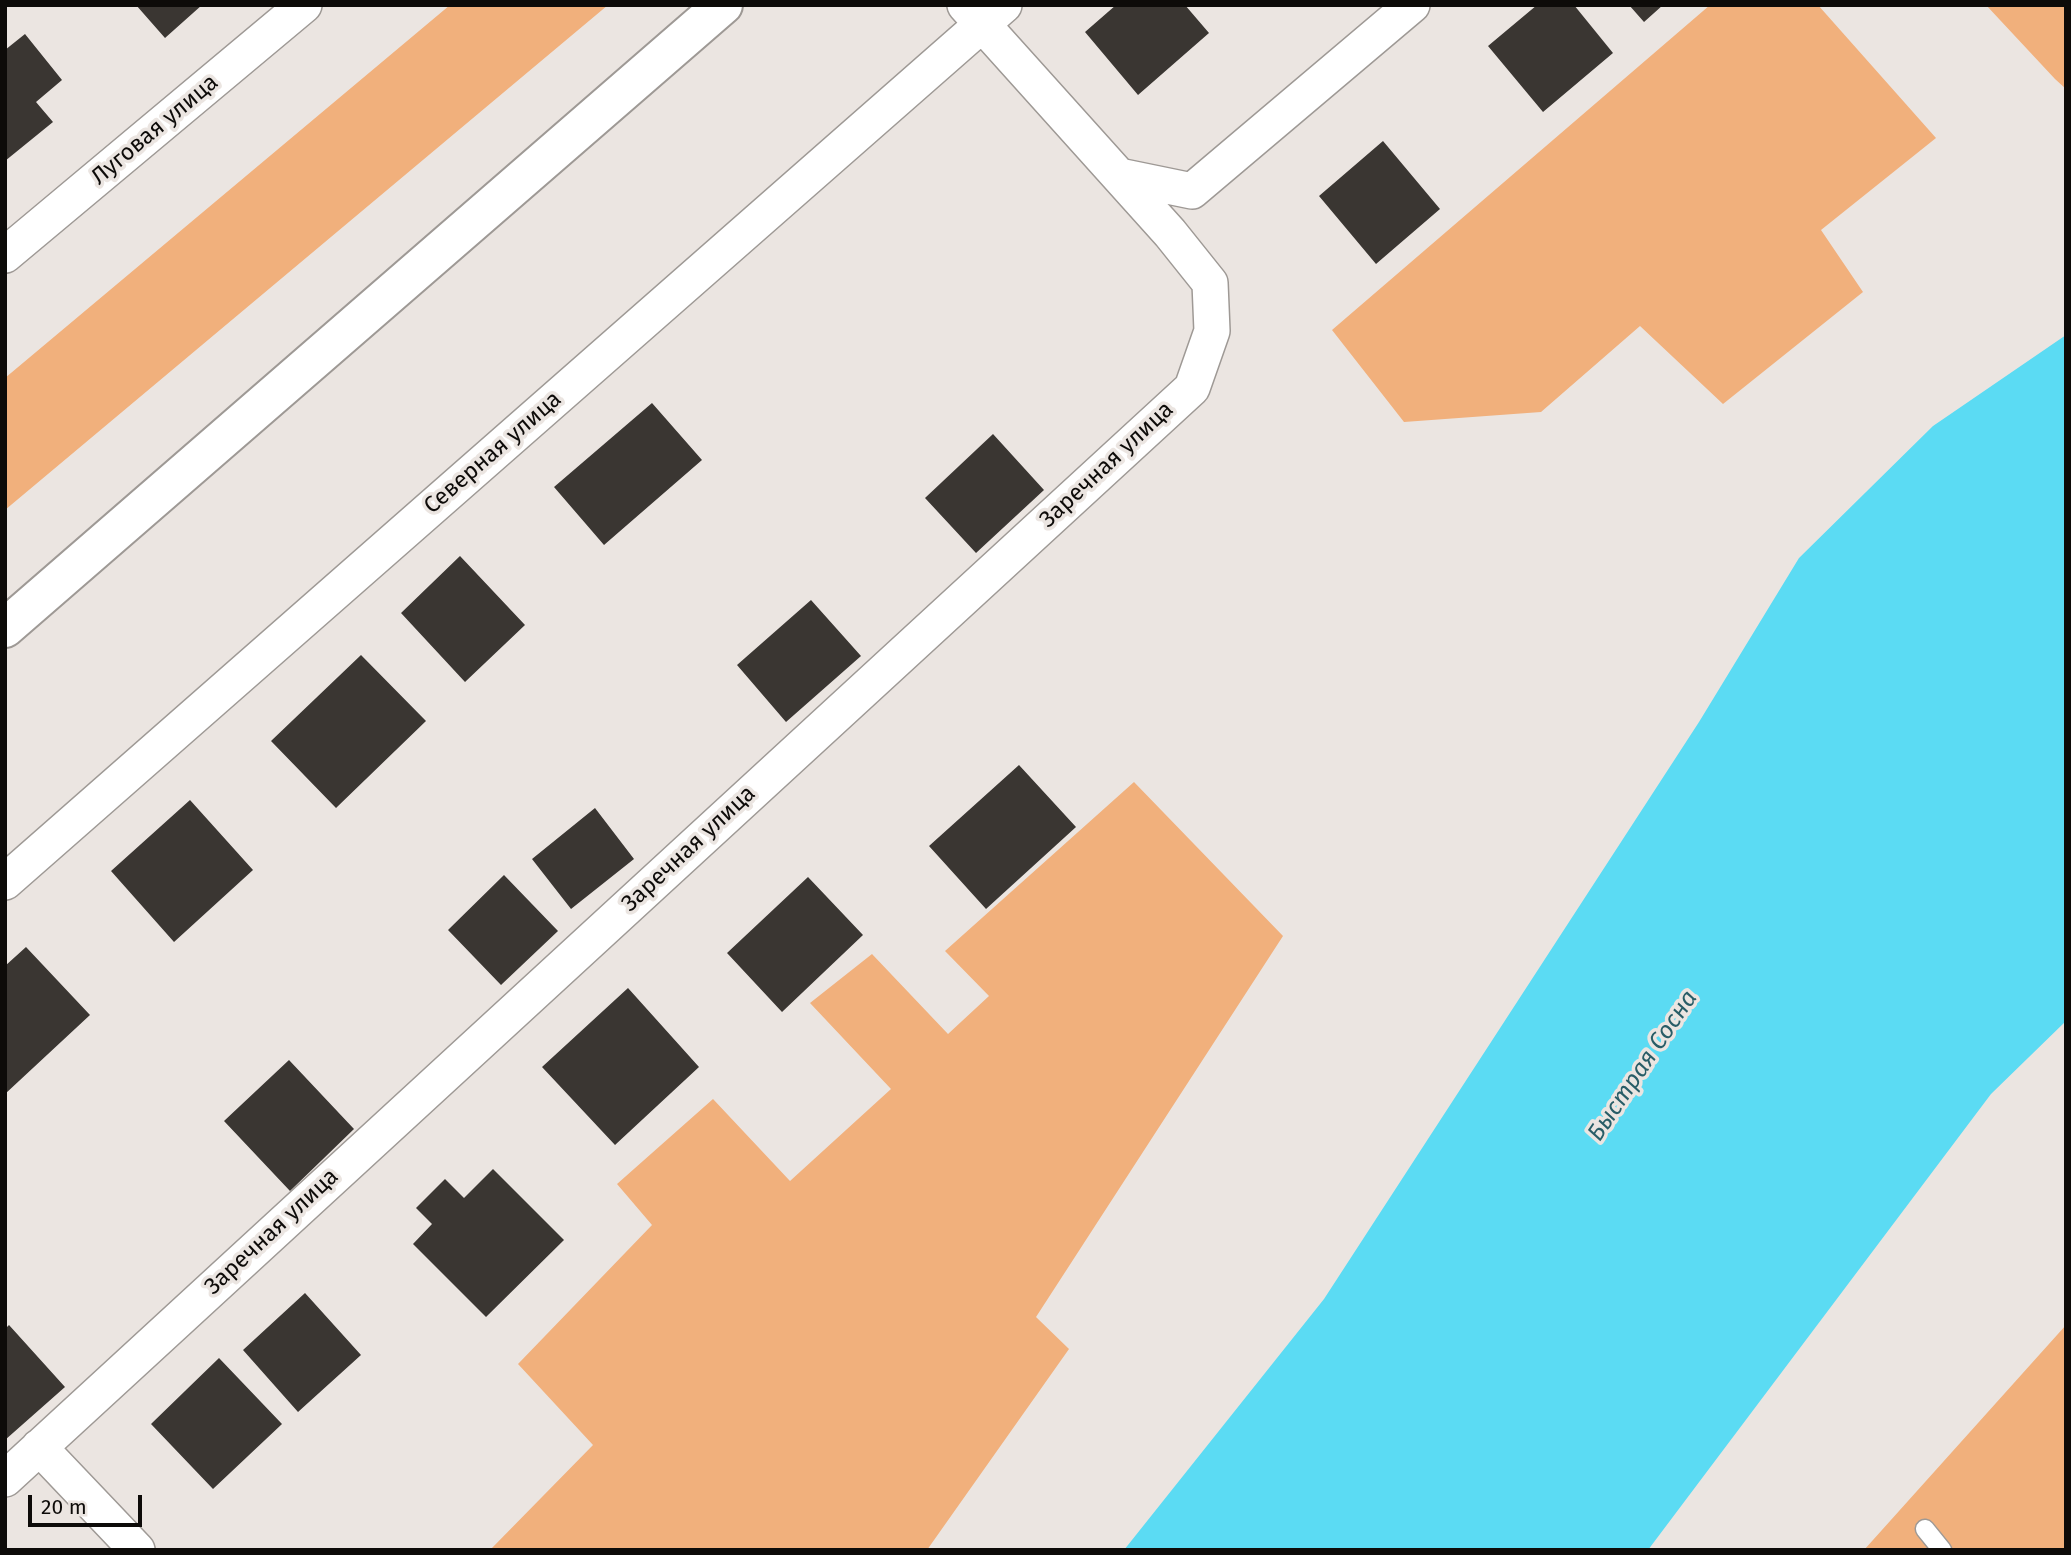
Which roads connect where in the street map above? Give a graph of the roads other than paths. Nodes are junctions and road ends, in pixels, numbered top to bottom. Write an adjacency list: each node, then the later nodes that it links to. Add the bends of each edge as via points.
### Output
1 (304, 5): 6 (street, Луговая улица)
2 (723, 5): 7 (street)
3 (1412, 5): 5 (street, via 1192,191)
4 (983, 12): 5 (street, Заречная улица); 8 (street, Северная улица)
5 (1119, 176): 9 (street, Заречная улица, via 1210,283 1212,331 1192,388)
6 (5, 255)
7 (5, 628)
8 (5, 882)
9 (39, 1447): 10 (street, Заречная улица); 12 (street)
10 (5, 1479)
11 (1925, 1529): 13 (lane)
12 (137, 1550)
13 (1942, 1550)

